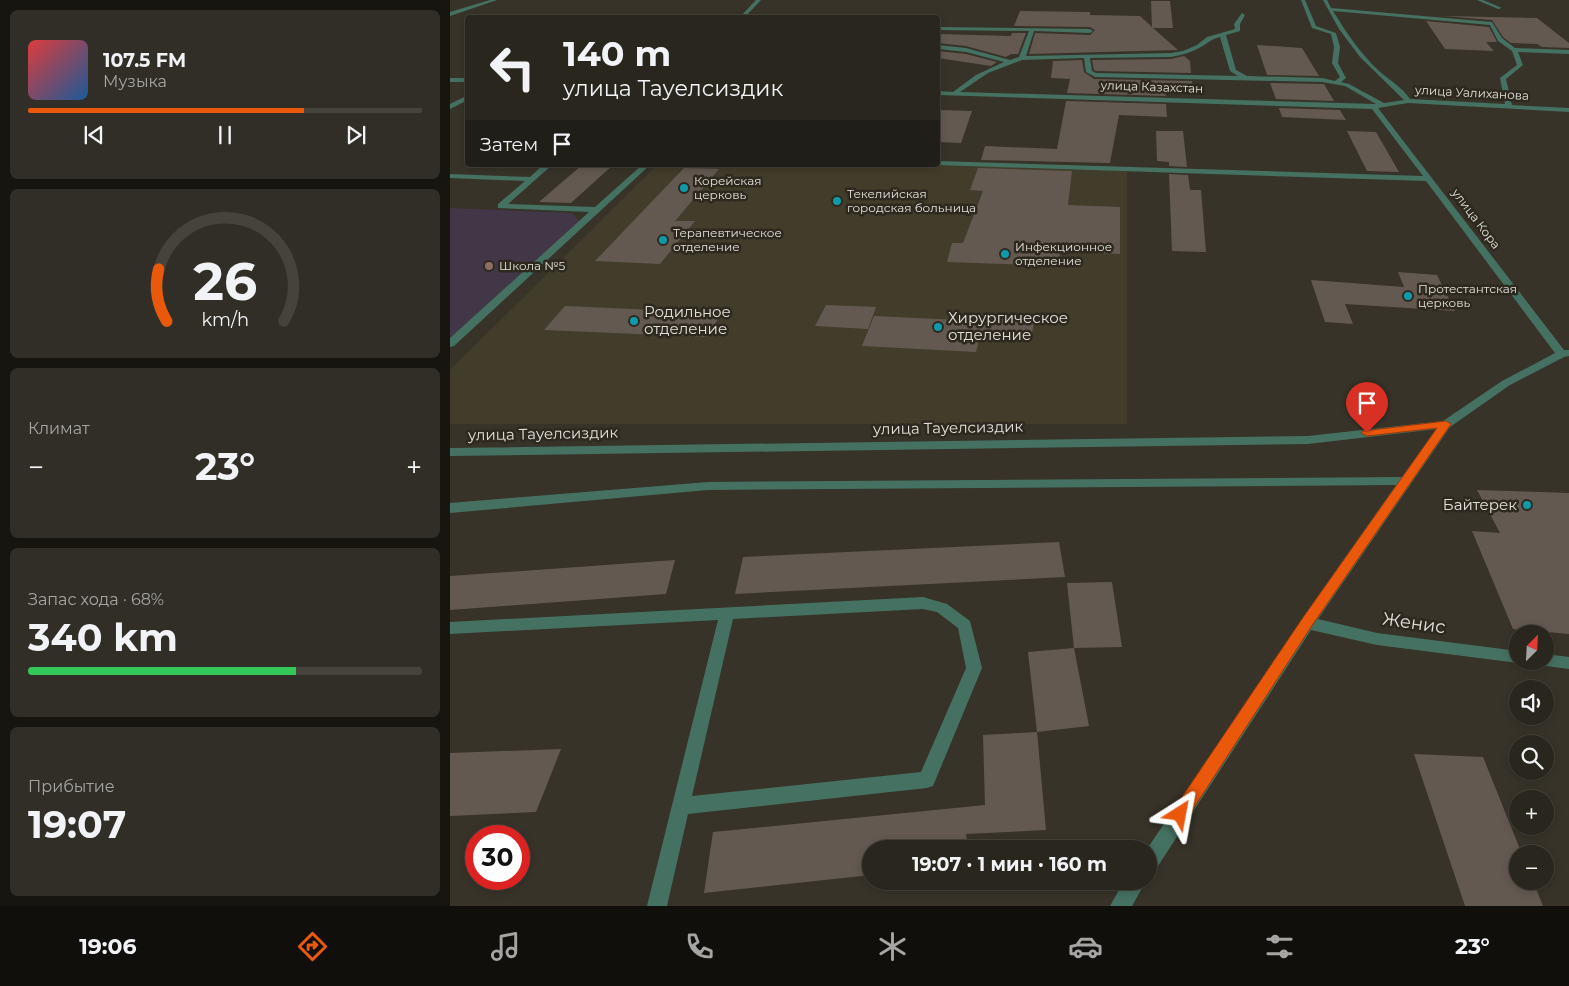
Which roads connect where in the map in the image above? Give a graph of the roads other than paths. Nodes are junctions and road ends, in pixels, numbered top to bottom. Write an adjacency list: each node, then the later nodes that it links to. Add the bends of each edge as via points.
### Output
1 (495, 0): 8 (street)
2 (760, 0): 9 (street)
3 (1303, 0): 24 (street, via 1314,27 1333,34 1337,47 1335,63 1343,78)
4 (1325, 0): 7 (street)
5 (1479, 0): 6 (street)
6 (1500, 8)
7 (1330, 9): 16 (street, via 1492,24 1495,35); 28 (street, via 1377,72 1402,91)
8 (450, 14)
9 (744, 15)
10 (1242, 15): 14 (street, via 1237,24 1238,30)
11 (940, 28): 12 (street)
12 (1032, 30): 13 (street); 18 (street)
13 (1090, 31)
14 (1223, 35): 19 (street, via 1171,55); 21 (street, via 1233,71)
15 (940, 46): 20 (street)
16 (1514, 50): 17 (street); 31 (street, via 1520,65 1503,78)
17 (1569, 52)
18 (1022, 58): 19 (street); 20 (street)
19 (1088, 58): 21 (street, via 1089,72 1094,75)
20 (1009, 61): 26 (street)
21 (1248, 79): 24 (street)
22 (450, 80): 23 (street)
23 (465, 80)
24 (1337, 82): 29 (street, via 1366,95)
25 (940, 93): 26 (street, улица Казахстан)
26 (955, 94): 29 (street, улица Казахстан)
27 (465, 99): 30 (street)
28 (1408, 101): 29 (street, улица Уалиханова); 31 (street, улица Уалиханова)
29 (1374, 106): 38 (street, улица Кора)
30 (450, 107)
31 (1509, 107): 32 (street, улица Уалиханова)
32 (1569, 110)
33 (940, 162): 38 (street)
34 (545, 167): 37 (street)
35 (644, 167): 39 (street)
36 (450, 176): 37 (street)
37 (530, 179): 39 (street, via 501,206)
38 (1429, 179): 41 (street, улица Кора)
39 (597, 210): 40 (street)
40 (450, 344)
41 (1565, 354): 42 (street, улица Кора, via 1506,383)
42 (1446, 424): 43 (street, улица Тауелсиздик, via 1308,440); 44 (street)
43 (450, 452)
44 (1406, 481): 45 (street, via 708,486); 47 (street)
45 (450, 508)
46 (727, 613): 48 (street); 52 (street); 52 (street, via 923,604 942,608 965,625 974,668 927,780)
47 (1306, 623): 49 (street, Женис, via 1376,639); 53 (street)
48 (450, 628)
49 (1509, 656)
50 (1554, 661): 51 (street)
51 (1569, 663)
52 (682, 806): 55 (street)
53 (1157, 850)
54 (1130, 890): 56 (street)
55 (657, 906)
56 (1120, 906)

